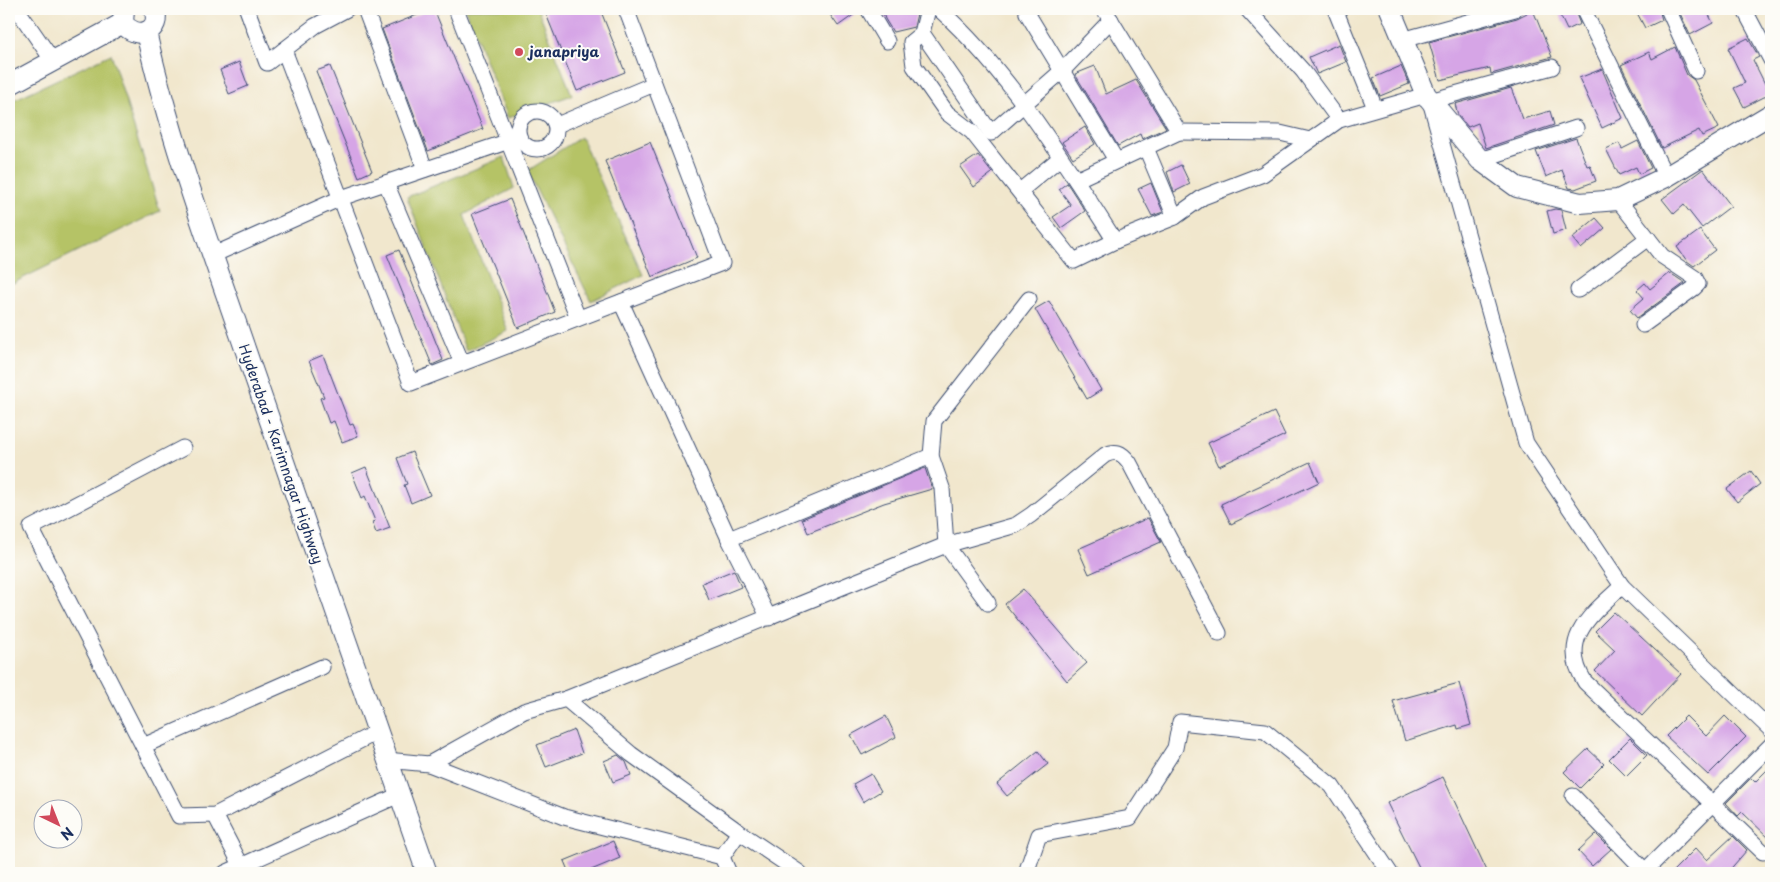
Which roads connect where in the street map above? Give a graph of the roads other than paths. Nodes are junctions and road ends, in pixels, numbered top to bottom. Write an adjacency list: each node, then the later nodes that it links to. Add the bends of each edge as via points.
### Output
1 (17, 9): 28 (street)
2 (154, 9): 22 (main road, via 154,24)
3 (247, 9): 26 (street, via 267,62)
4 (347, 9): 26 (street, via 315,26)
5 (365, 9): 48 (street)
6 (456, 9): 42 (street)
7 (626, 9): 32 (street)
8 (868, 9): 25 (street)
9 (928, 9): 23 (street)
10 (939, 9): 35 (street, via 958,26)
11 (1031, 9): 30 (street, via 1027,13)
12 (1247, 9): 38 (street, via 1303,71)
13 (1335, 9): 36 (street)
14 (1390, 9): 24 (main road)
15 (1515, 9): 20 (street)
16 (1583, 9): 49 (street)
17 (1668, 9): 31 (street)
18 (1744, 9): 27 (street)
19 (1106, 12): 30 (street); 41 (street)
20 (1466, 15): 24 (street)
21 (123, 16): 22 (main road, via 134,33); 28 (main road)
22 (146, 32): 58 (main road, Hyderabad - Karimnagar Highway, via 173,134)
23 (922, 33): 35 (street, via 991,133); 52 (street, via 911,42 914,66 947,113 972,132)
24 (1402, 40): 34 (main road)
25 (887, 41)
26 (284, 50): 53 (street)
27 (1771, 60)
28 (53, 61): 33 (main road)
29 (1552, 67): 34 (street)
30 (1063, 70): 35 (street); 46 (street)
31 (1696, 71)
32 (654, 84): 39 (street); 61 (street, via 722,263)
33 (9, 85)
34 (1428, 98): 36 (street); 47 (main road); 69 (street, via 1526,443)
35 (1023, 104): 45 (street)
36 (1375, 108): 38 (street)
37 (1771, 114): 49 (main road)
38 (1339, 120): 43 (street)
39 (557, 124): 42 (street, via 555,140 544,150 529,148); 42 (street, via 547,112 531,111 519,121)
40 (1576, 128): 47 (street)
41 (1179, 132): 43 (street, via 1280,133); 44 (street)
42 (513, 140): 48 (street); 62 (street)
43 (1310, 140): 55 (street, via 1263,174 1203,197)
44 (1146, 148): 46 (street); 55 (street)
45 (1060, 158): 50 (street); 52 (street)
46 (1116, 160): 50 (street)
47 (1480, 160): 54 (main road, via 1517,187 1580,203)
48 (425, 170): 51 (street)
49 (1666, 177): 54 (main road)
50 (1076, 180): 57 (street)
51 (386, 183): 53 (street); 64 (street)
52 (1020, 191): 57 (street, via 1074,261)
53 (341, 198): 58 (street); 64 (street, via 411,383)
54 (1618, 200): 56 (street)
55 (1175, 217): 57 (street)
56 (1648, 238): 59 (street); 63 (street, via 1662,256 1695,278 1698,284)
57 (1115, 241)
58 (213, 255): 76 (main road, Hyderabad - Karimnagar Highway)
59 (1578, 290)
60 (1029, 299): 66 (street, via 934,421)
61 (621, 302): 62 (street); 67 (street)
62 (578, 318): 64 (street)
63 (1643, 325)
64 (462, 363)
65 (183, 448): 78 (street, via 31,528)
66 (931, 456): 67 (street); 68 (street, via 942,488)
67 (729, 539): 71 (street)
68 (946, 545): 70 (street); 71 (street); 72 (street, via 1016,525 1104,455 1114,451 1123,454 1129,462)
69 (1622, 586): 75 (street); 83 (street, via 1580,629 1575,644 1578,671 1585,682)
70 (988, 603)
71 (769, 618): 74 (street)
72 (1219, 633)
73 (322, 667): 78 (street)
74 (566, 699): 80 (street, via 524,711); 85 (street, via 631,754)
75 (1771, 730)
76 (377, 732): 79 (main road, Hyderabad - Karimnagar Highway); 84 (street)
77 (1771, 745): 83 (street)
78 (142, 746): 84 (street, via 178,816)
79 (386, 760): 80 (street); 81 (main road, Hyderabad - Karimnagar Highway)
80 (429, 764): 87 (street, via 564,817)
81 (399, 795): 88 (street); 91 (main road, Hyderabad - Karimnagar Highway)
82 (1573, 796): 89 (street)
83 (1713, 803): 86 (street); 89 (street)
84 (215, 815): 88 (street)
85 (739, 832): 87 (street); 93 (street)
86 (1763, 852)
87 (722, 857): 92 (street)
88 (241, 865): 90 (street)
89 (1646, 872)
90 (225, 873)
91 (427, 873)
92 (729, 873)
93 (800, 873)
94 (1026, 873): 95 (street, via 1040,835 1130,818 1174,748 1180,722 1266,730 1332,786)
95 (1390, 873)

